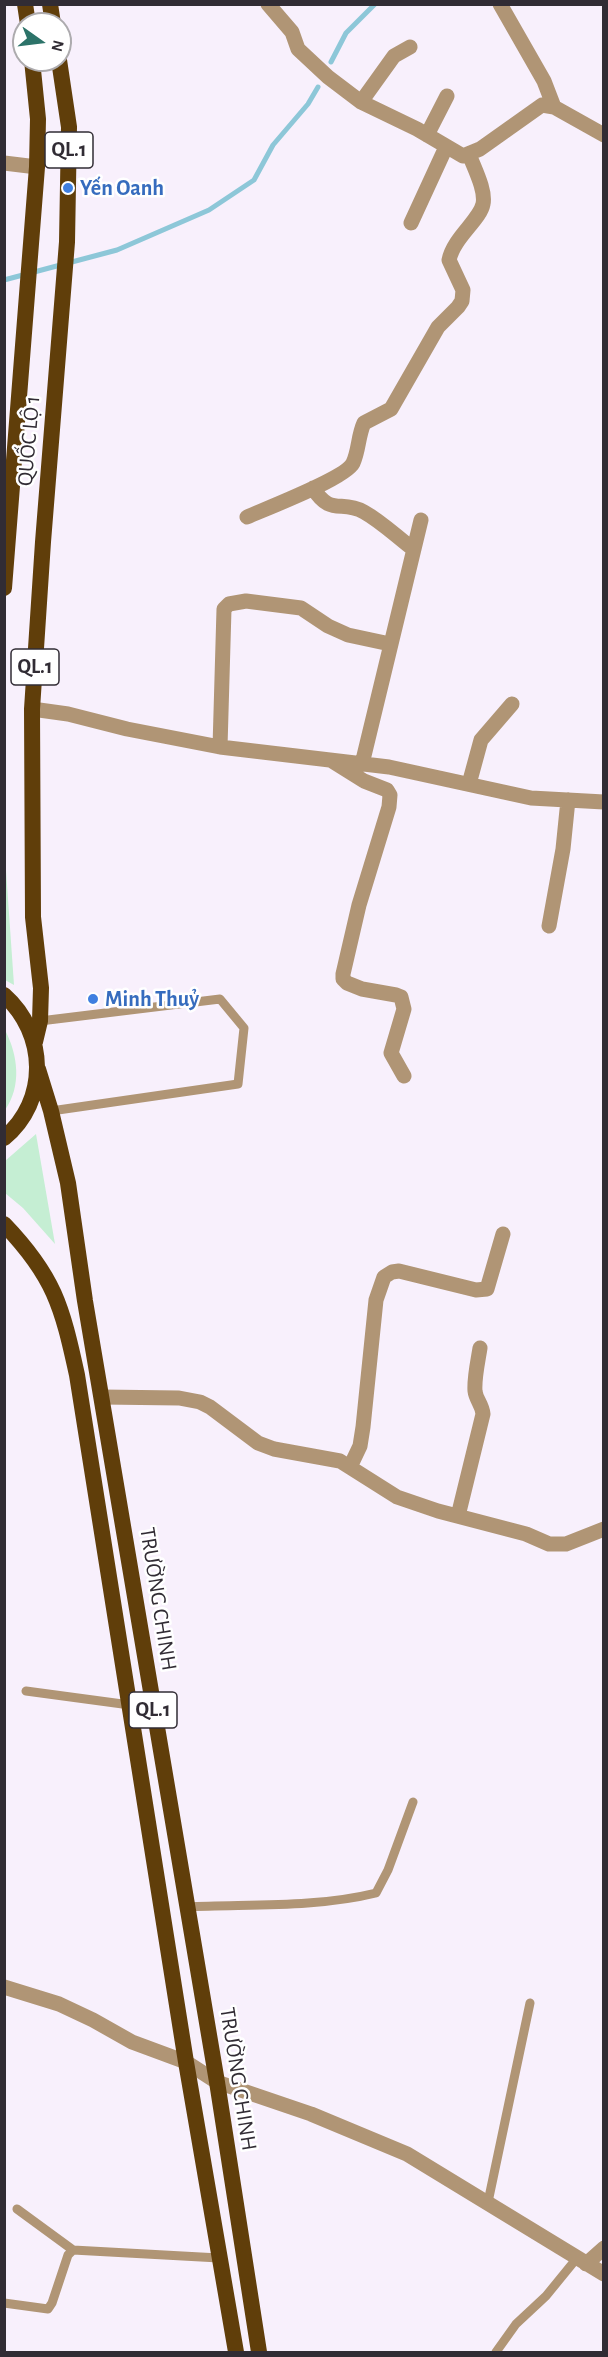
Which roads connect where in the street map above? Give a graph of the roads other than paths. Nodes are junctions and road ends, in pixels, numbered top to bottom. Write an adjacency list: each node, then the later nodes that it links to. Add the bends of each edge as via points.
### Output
1 (268, 4): 7 (street, via 292,32 304,56)
2 (500, 5): 8 (street, via 544,81)
3 (410, 47): 7 (street, via 393,56)
4 (33, 72): 14 (highway, QUỐC LỘ 1 / QL.1)
5 (61, 72): 23 (highway, QUỐC LỘ 1 / QL.1, via 69,127 67,242)
6 (447, 96): 9 (street)
7 (361, 102): 9 (street)
8 (554, 107): 10 (street); 12 (street, via 536,108)
9 (427, 135): 11 (street)
10 (603, 135)
11 (446, 147): 12 (street, via 463,156); 15 (street)
12 (470, 154): 16 (street, via 483,205 456,242 449,260 464,290 462,301 438,327 391,410 364,423 349,469)
13 (4, 163): 14 (street)
14 (37, 167): 20 (highway, QUỐC LỘ 1 / QL.1)
15 (411, 223)
16 (313, 488): 17 (street); 19 (street, via 321,501 363,511)
17 (247, 517)
18 (421, 520): 19 (street)
19 (413, 549): 21 (street)
20 (4, 588)
21 (390, 644): 24 (street, via 348,635 302,608 246,601 229,604 224,609); 26 (street)
22 (512, 704): 27 (street, via 481,741)
23 (32, 709): 24 (street); 32 (highway, QUỐC LỘ 1 / QL.1, via 33,917 41,988)
24 (220, 747): 25 (street)
25 (330, 760): 26 (street); 35 (street, via 390,795 343,979 352,986 401,997 404,1009 391,1053)
26 (362, 764): 27 (street)
27 (470, 784): 28 (street, via 531,798)
28 (568, 800): 29 (street); 30 (street)
29 (603, 802)
30 (549, 926)
31 (4, 995): 33 (highway, QL.1, via 27,1022)
32 (40, 1021): 33 (highway, QUỐC LỘ 1 / QL.1); 36 (lane, via 220,999 244,1029 238,1084)
33 (35, 1042): 34 (highway, QL.1)
34 (38, 1069): 36 (highway, TRƯỜNG CHINH / QL.1); 37 (highway, QL.1, via 30,1103 22,1119)
35 (404, 1076)
36 (51, 1111): 41 (highway, TRƯỜNG CHINH / QL.1, via 68,1183)
37 (4, 1138)
38 (4, 1224): 46 (highway, TRƯỜNG CHINH / QL.1, via 29,1250 54,1289 70,1343)
39 (503, 1234): 42 (street, via 487,1288 476,1290 399,1271 384,1278 372,1327 360,1446)
40 (480, 1348): 43 (street, via 475,1389 483,1414)
41 (102, 1397): 42 (street, via 200,1402 258,1443 340,1461); 48 (highway, TRƯỜNG CHINH / QL.1)
42 (350, 1467): 43 (street, via 397,1497)
43 (458, 1516): 44 (street, via 554,1545)
44 (603, 1529)
45 (26, 1691): 46 (lane)
46 (130, 1705): 51 (highway, TRƯỜNG CHINH / QL.1)
47 (412, 1802): 48 (lane, via 376,1893 354,1898)
48 (187, 1907): 52 (highway, TRƯỜNG CHINH / QL.1)
49 (4, 1987): 51 (street, via 59,2004 132,2043)
50 (530, 2003): 53 (lane)
51 (186, 2062): 52 (street); 57 (highway, TRƯỜNG CHINH / QL.1)
52 (217, 2082): 53 (street, via 303,2111 398,2150); 62 (highway, TRƯỜNG CHINH / QL.1)
53 (488, 2202): 58 (street)
54 (17, 2209): 56 (lane)
55 (603, 2248): 58 (street)
56 (73, 2250): 57 (lane); 60 (lane, via 48,2309)
57 (219, 2258): 61 (highway, TRƯỜNG CHINH / QL.1)
58 (581, 2261): 59 (street); 63 (lane, via 516,2324)
59 (603, 2274)
60 (4, 2303)
61 (236, 2352)
62 (259, 2352)
63 (496, 2352)

